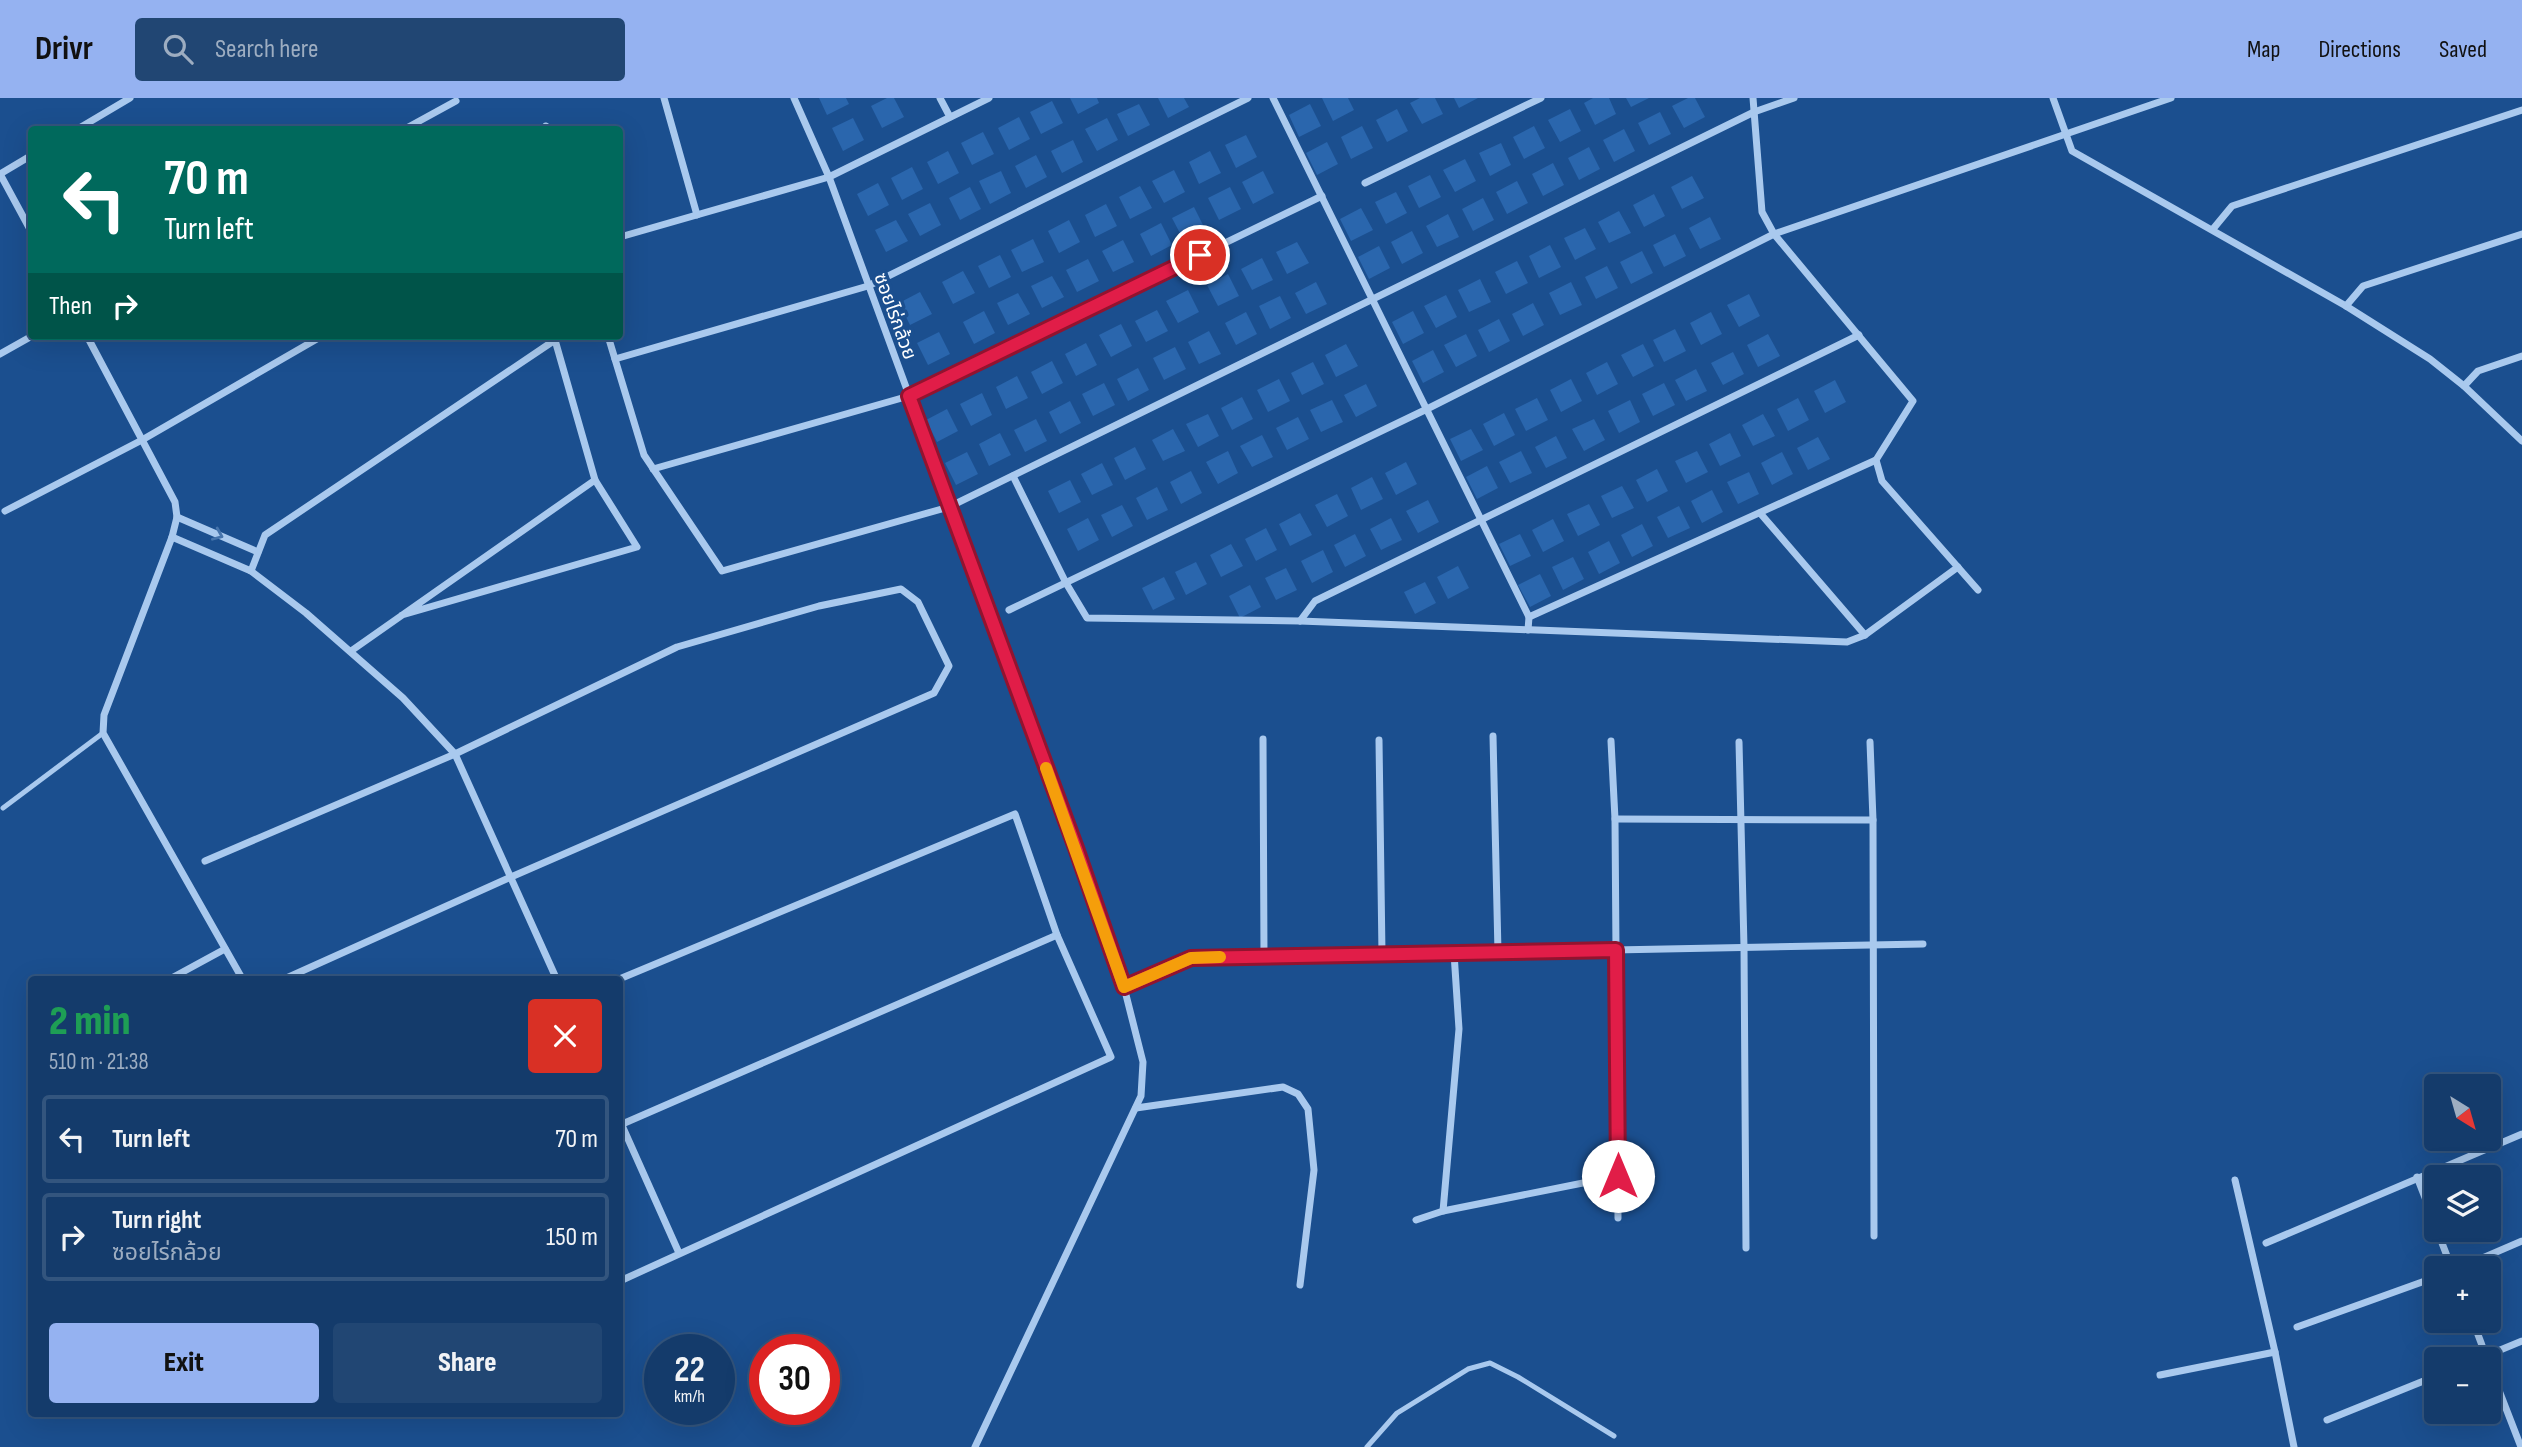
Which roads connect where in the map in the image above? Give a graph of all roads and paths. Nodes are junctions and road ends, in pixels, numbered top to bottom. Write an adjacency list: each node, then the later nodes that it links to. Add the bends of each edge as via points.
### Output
1 (130, 98): 17 (street)
2 (664, 98): 25 (street)
3 (794, 98): 22 (street, ซอยไร่กล้วย)
4 (940, 98): 16 (street)
5 (989, 98): 16 (street)
6 (1248, 98): 31 (street)
7 (1273, 98): 24 (street)
8 (1541, 98): 23 (street)
9 (1753, 98): 15 (street)
10 (1794, 98): 15 (street)
11 (2053, 98): 19 (street)
12 (2171, 98): 19 (street)
13 (456, 102): 18 (street)
14 (2522, 110): 27 (street, via 2232,206)
15 (1754, 112): 28 (street, via 1762,212); 32 (street)
16 (950, 117): 22 (street)
17 (83, 126)
18 (411, 126)
19 (2065, 134): 27 (street, via 2072,151); 28 (street)
20 (28, 157): 21 (street)
21 (0, 174): 26 (street)
22 (829, 177): 25 (street); 31 (street, ซอยไร่กล้วย)
23 (1365, 183)
24 (1322, 196): 32 (street); 43 (street)
25 (697, 215): 30 (street)
26 (28, 226)
27 (2213, 229): 33 (street)
28 (1774, 234): 34 (street); 44 (street)
29 (2522, 234): 33 (street, via 2363,286)
30 (623, 236)
31 (868, 286): 41 (street); 43 (street, ซอยไร่กล้วย)
32 (1372, 299): 44 (street); 49 (street)
33 (2346, 306): 42 (street)
34 (1859, 335): 47 (street, via 1913,401); 55 (street)
35 (28, 338): 39 (street)
36 (89, 340): 45 (street)
37 (315, 340): 45 (street)
38 (609, 340): 41 (street)
39 (0, 354)
40 (2522, 356): 42 (street, via 2478,371)
41 (615, 359): 48 (street, via 644,455)
42 (2464, 386): 46 (street)
43 (909, 396): 48 (street); 51 (street, ซอยไร่กล้วย)
44 (1427, 409): 55 (street); 60 (street)
45 (142, 440): 52 (street); 54 (street, via 175,502)
46 (2522, 440)
47 (1876, 460): 53 (street); 58 (street, via 1882,481)
48 (653, 469): 51 (street, via 722,571)
49 (1013, 476): 51 (street); 60 (street)
50 (595, 481): 57 (street, via 555,340 265,535); 63 (street); 63 (street, via 637,547)
51 (949, 507): 98 (street, ซอยไร่กล้วย)
52 (5, 511)
53 (1760, 513): 64 (street); 67 (street)
54 (177, 517): 56 (street); 57 (street, one-way to 57)
55 (1481, 519): 64 (street); 65 (street, via 1315,601)
56 (172, 537): 59 (street); 69 (street, via 104,715)
57 (258, 552): 59 (street)
58 (1958, 567): 61 (street); 67 (street)
59 (251, 571): 68 (street)
60 (1066, 583): 62 (street); 65 (street, via 1087,618)
61 (1978, 590)
62 (1009, 610)
63 (402, 615): 68 (street)
64 (1530, 617): 66 (street)
65 (1300, 621): 66 (street)
66 (1528, 630): 67 (street, via 1847,642)
67 (1865, 635)
68 (351, 651): 76 (street)
69 (103, 733): 77 (lane); 87 (street)
70 (1493, 736): 89 (street)
71 (1263, 739): 92 (street)
72 (1379, 740): 91 (street)
73 (1611, 741): 78 (street)
74 (1739, 742): 79 (street)
75 (1870, 742): 80 (street)
76 (455, 754): 81 (street); 82 (street); 82 (street, via 677,647 819,606 901,589 918,602 949,666 934,693)
77 (3, 808)
78 (1615, 818): 79 (street); 88 (street)
79 (1741, 818): 80 (street); 86 (street)
80 (1873, 820): 85 (street)
81 (205, 862)
82 (511, 877): 95 (street); 96 (street)
83 (1057, 935): 97 (street, via 1014,814); 100 (street); 114 (street, via 1111,1057)
84 (1923, 944): 85 (street)
85 (1872, 945): 86 (street); 110 (street)
86 (1744, 947): 88 (street); 113 (street)
87 (225, 949): 93 (street); 94 (street)
88 (1616, 950): 89 (street); 103 (street)
89 (1498, 952): 90 (street)
90 (1454, 953): 91 (street); 107 (street, via 1459,1029)
91 (1382, 954): 92 (street)
92 (1264, 956): 98 (street, via 1191,958)
93 (175, 976)
94 (241, 976)
95 (291, 976)
96 (554, 976)
97 (623, 977)
98 (1124, 987): 99 (street, ซอยไร่กล้วย, via 1143,1062)
99 (1136, 1108): 118 (street, via 1283,1087 1298,1094 1308,1108 1314,1170); 128 (street, ซอยไร่กล้วย)
100 (623, 1122)
101 (623, 1130): 114 (street)
102 (2522, 1134): 104 (street)
103 (1618, 1176): 107 (street); 108 (street)
104 (2417, 1177): 106 (street); 112 (street)
105 (2235, 1180): 121 (street)
106 (2424, 1195)
107 (1443, 1211): 109 (street)
108 (1618, 1218)
109 (1416, 1220)
110 (1874, 1236)
111 (2522, 1241): 115 (street)
112 (2266, 1243)
113 (1746, 1248)
114 (679, 1253): 116 (street)
115 (2486, 1256)
116 (623, 1280)
117 (2424, 1281): 119 (street)
118 (1300, 1285)
119 (2297, 1328)
120 (2522, 1341): 122 (street)
121 (2275, 1352): 123 (street); 130 (street)
122 (2501, 1352)
123 (2160, 1375)
124 (2424, 1381): 126 (street)
125 (2501, 1395): 131 (street)
126 (2327, 1420)
127 (1614, 1436): 129 (lane, via 1490,1363 1468,1369 1397,1413)
128 (977, 1447)
129 (1367, 1447)
130 (2294, 1447)
131 (2521, 1447)

